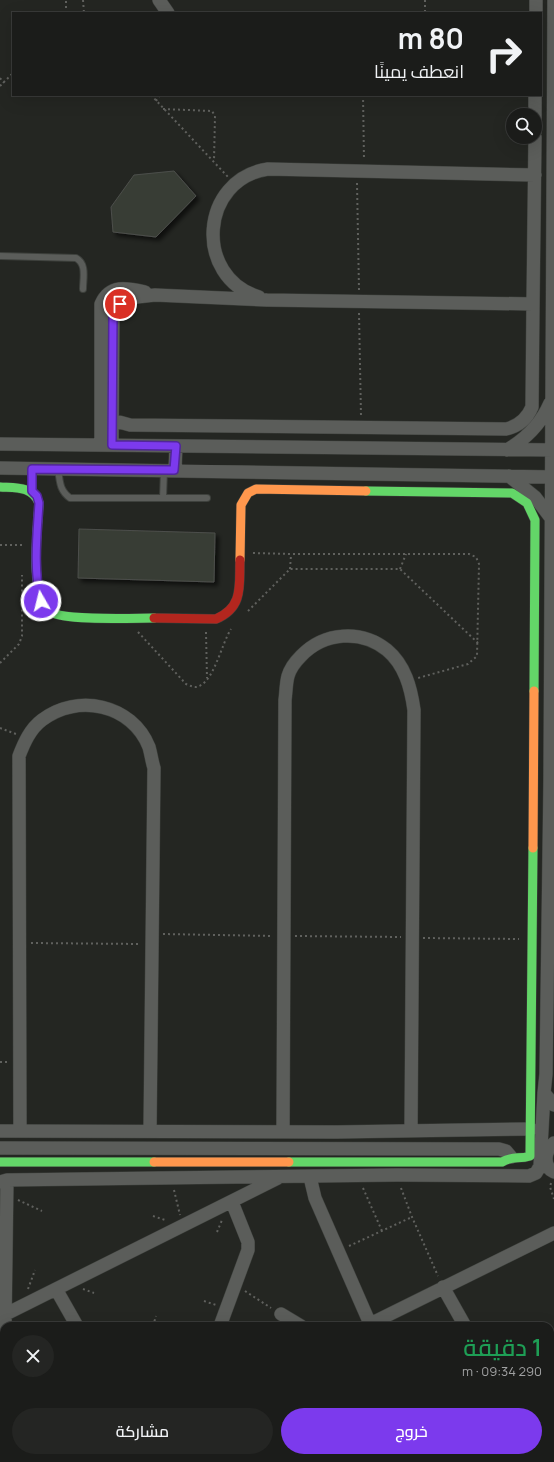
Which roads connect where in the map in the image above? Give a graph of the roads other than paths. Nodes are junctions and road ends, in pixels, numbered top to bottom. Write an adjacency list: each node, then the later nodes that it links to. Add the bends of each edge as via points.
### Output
1 (159, 0): 4 (street)
2 (536, 0): 5 (street)
3 (554, 0): 7 (street)
4 (167, 12)
5 (536, 12)
6 (535, 96): 8 (street)
7 (554, 96): 9 (street)
8 (535, 108)
9 (554, 134): 13 (street)
10 (535, 144): 11 (street)
11 (535, 175): 16 (street, via 268,169 256,171 235,184 225,195 213,222 212,237 220,266 229,278 253,296); 17 (street)
12 (0, 256): 14 (lane, via 76,258 84,268)
13 (554, 278): 18 (street)
14 (83, 289)
15 (155, 295): 16 (street); 19 (street, via 128,298 120,304 113,316); 21 (street, via 130,289 117,289 107,294 101,304)
16 (267, 300): 17 (street)
17 (533, 304): 19 (street, via 532,407 525,419 506,429 130,425)
18 (551, 400): 23 (street, via 534,429); 24 (street)
19 (112, 420): 21 (street)
20 (0, 444): 21 (street)
21 (106, 445): 22 (street)
22 (176, 446): 23 (street); 28 (street)
23 (507, 450): 24 (street)
24 (553, 450): 30 (street)
25 (0, 468): 26 (street)
26 (32, 469): 27 (street); 32 (street)
27 (58, 469): 28 (street); 33 (lane, via 60,487 70,498)
28 (169, 470): 29 (street); 33 (lane)
29 (509, 476): 30 (street); 35 (street, via 535,497)
30 (552, 477): 35 (street)
31 (0, 487): 32 (street, via 26,488)
32 (32, 491): 42 (street, via 39,503 37,546 38,591 41,601 52,614 126,619 216,619 232,610 239,593 241,505 248,493 256,489 512,493 528,502 535,520)
33 (163, 498): 34 (lane)
34 (207, 498)
35 (550, 518): 36 (street)
36 (552, 690): 37 (street)
37 (552, 715): 38 (street)
38 (552, 780): 39 (street)
39 (550, 960): 40 (street)
40 (544, 1093): 41 (street); 58 (street, via 540,1166 533,1175)
41 (554, 1104)
42 (531, 1129): 44 (street); 53 (street, via 530,1156)
43 (283, 1130): 44 (street, via 285,700 288,675 296,660 308,648 334,637 356,636 372,641 387,650 398,663 408,681 414,710); 47 (street); 48 (street)
44 (411, 1130): 48 (street)
45 (0, 1131): 46 (street)
46 (20, 1131): 47 (street); 47 (street, via 19,756 26,737 40,721 59,709 80,704 101,706 121,714 138,729 149,747 154,768)
47 (150, 1131)
48 (338, 1132): 52 (street)
49 (554, 1143): 56 (street, via 548,1149 547,1163)
50 (0, 1148): 51 (street)
51 (162, 1148): 52 (street); 55 (street)
52 (337, 1149): 53 (street, via 499,1149 506,1151)
53 (511, 1157): 55 (street, via 502,1162)
54 (0, 1162): 55 (street)
55 (162, 1162)
56 (553, 1175)
57 (280, 1177): 58 (street); 59 (street); 60 (street)
58 (310, 1177): 69 (street, via 314,1198)
59 (3, 1181): 65 (street, via 6,1194)
60 (232, 1202): 63 (street); 67 (street, via 248,1246)
61 (554, 1233): 62 (street)
62 (443, 1287): 70 (street); 71 (street)
63 (56, 1289): 65 (street); 66 (street)
64 (281, 1314): 68 (street)
65 (3, 1319)
66 (75, 1322)
67 (221, 1322)
68 (294, 1322)
69 (368, 1322)
70 (375, 1322)
71 (463, 1322)

